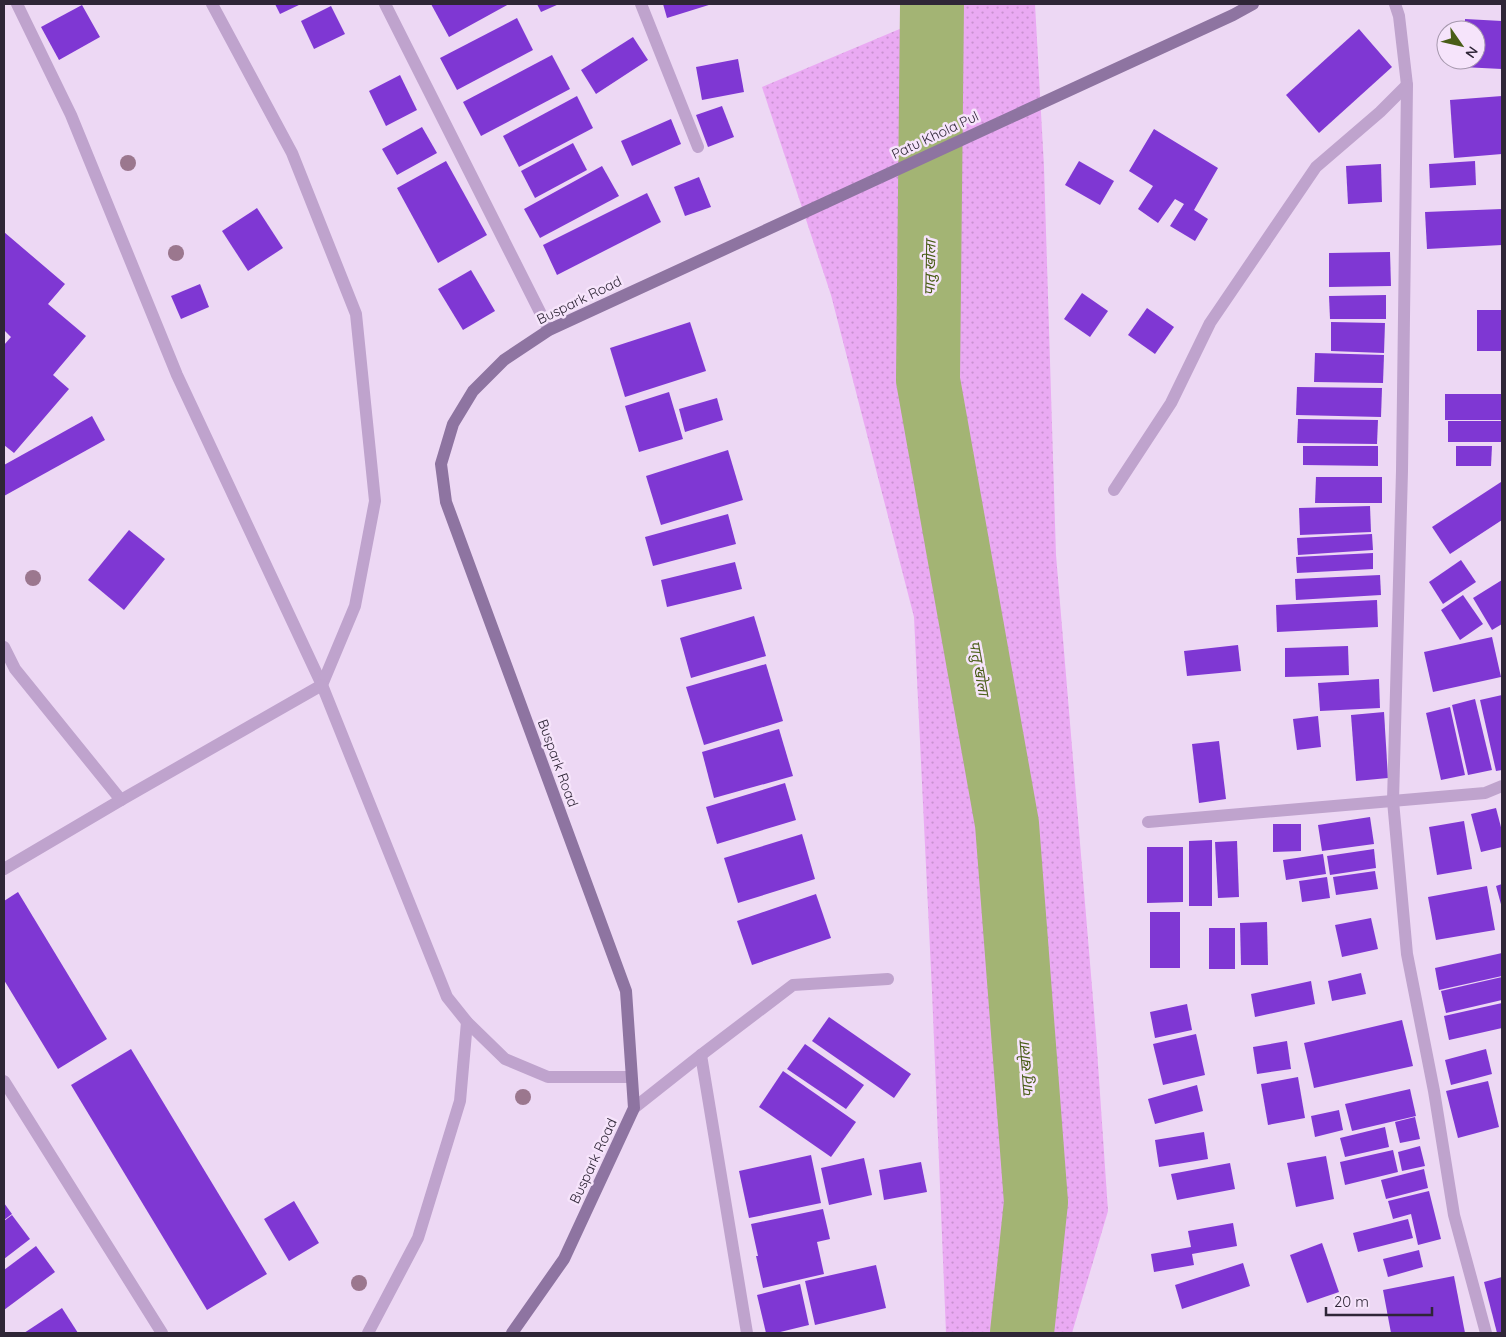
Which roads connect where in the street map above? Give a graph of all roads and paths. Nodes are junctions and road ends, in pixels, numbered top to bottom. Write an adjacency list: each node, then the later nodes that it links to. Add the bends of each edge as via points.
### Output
1 (17, 4): 13 (street, via 71,115 177,375)
2 (212, 4): 13 (street, via 292,153 356,314 375,502 355,606)
3 (385, 4): 10 (street)
4 (641, 4): 8 (street)
5 (1253, 4): 9 (main road, Patu Khola Pul)
6 (1396, 4): 7 (street)
7 (1407, 85): 11 (street, via 1316,167 1210,323 1170,403); 16 (street, via 1402,471)
8 (698, 146)
9 (650, 282): 10 (main road, Buspark Road)
10 (549, 330): 22 (main road, Buspark Road, via 504,360 473,391 452,424 441,464 446,502 626,991)
11 (1114, 490)
12 (4, 647): 15 (street, via 15,669)
13 (322, 685): 15 (street); 20 (street, via 447,997)
14 (1502, 786): 16 (street, via 1485,793)
15 (121, 800): 18 (street)
16 (1393, 801): 17 (street); 29 (street, via 1407,954 1434,1090 1454,1216)
17 (1148, 822)
18 (4, 869)
19 (888, 979): 21 (street, via 793,985)
20 (467, 1022): 22 (street, via 505,1059 548,1078); 26 (street, via 460,1100 418,1238)
21 (701, 1055): 24 (street); 28 (street)
22 (631, 1077): 24 (main road, Buspark Road)
23 (4, 1081): 25 (street)
24 (634, 1108): 27 (main road, Buspark Road, via 564,1260)
25 (162, 1333)
26 (368, 1333)
27 (512, 1333)
28 (747, 1333)
29 (1486, 1333)

